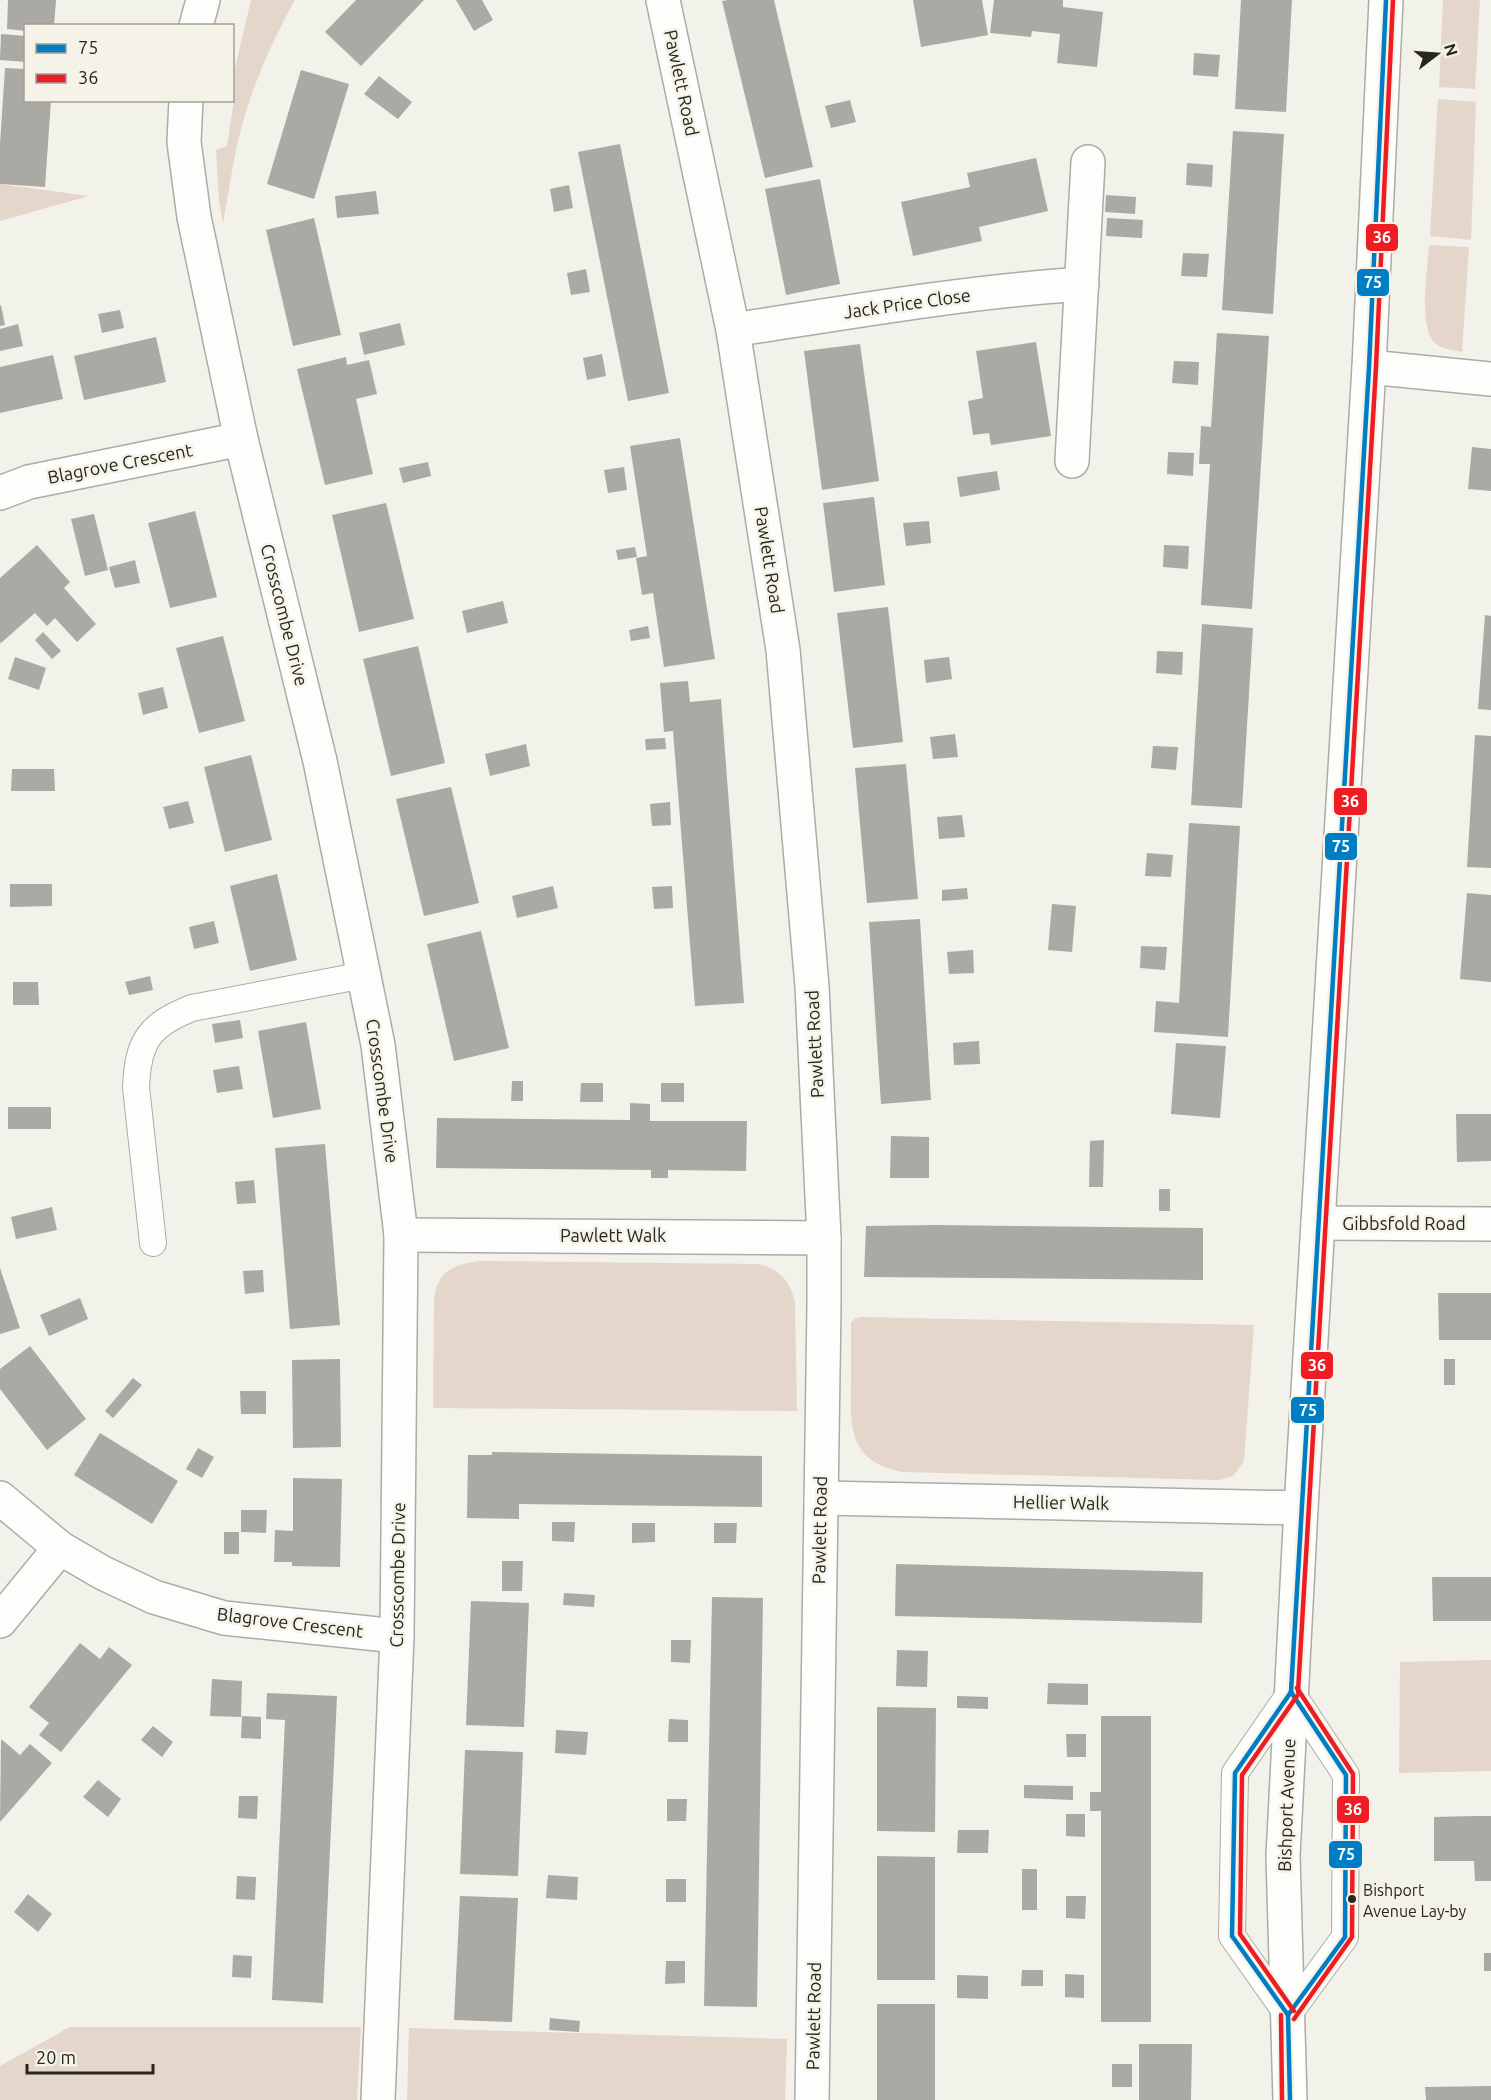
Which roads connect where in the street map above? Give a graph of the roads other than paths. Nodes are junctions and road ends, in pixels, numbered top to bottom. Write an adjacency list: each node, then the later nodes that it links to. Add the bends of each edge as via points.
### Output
1 (203, 0): 4 (street)
2 (663, 0): 8 (street, Pawlett Road)
3 (1386, 0): 9 (street, Bishport Avenue)
4 (197, 24)
5 (186, 102): 11 (street, Crosscombe Drive, via 184,142 194,217)
6 (1088, 162): 7 (street)
7 (1082, 284): 8 (street, Jack Price Close, via 941,298); 12 (street)
8 (733, 330): 18 (street, Pawlett Road, via 783,650 812,986)
9 (1369, 367): 10 (street); 15 (street, Bishport Avenue)
10 (1491, 379)
11 (241, 439): 13 (street, Blagrove Crescent, via 29,482); 14 (street, Crosscombe Drive, via 320,761)
12 (1072, 461)
13 (0, 493)
14 (364, 975): 17 (street, Crosscombe Drive, via 378,1045); 19 (lane, via 192,1008 154,1029 142,1046 136,1088)
15 (1318, 1223): 16 (street, Gibbsfold Road); 22 (street, Bishport Avenue)
16 (1491, 1224)
17 (401, 1235): 18 (street, Pawlett Walk); 25 (street, Crosscombe Drive)
18 (824, 1238): 21 (street, Pawlett Road)
19 (153, 1243)
20 (0, 1498): 23 (street, Blagrove Crescent)
21 (821, 1498): 22 (street, Hellier Walk); 29 (street, Pawlett Road)
22 (1301, 1508): 26 (street, Bishport Avenue)
23 (60, 1548): 24 (street); 25 (street, Blagrove Crescent, via 154,1597 224,1618)
24 (0, 1621)
25 (397, 1636): 28 (street, Crosscombe Drive)
26 (1291, 1692): 27 (street, Bishport Avenue, via 1283,1856); 27 (lane, via 1346,1775 1345,1937); 27 (lane, via 1235,1773 1232,1936)
27 (1288, 2015): 30 (street, Bishport Avenue)
28 (378, 2100)
29 (813, 2100)
30 (1290, 2100)

